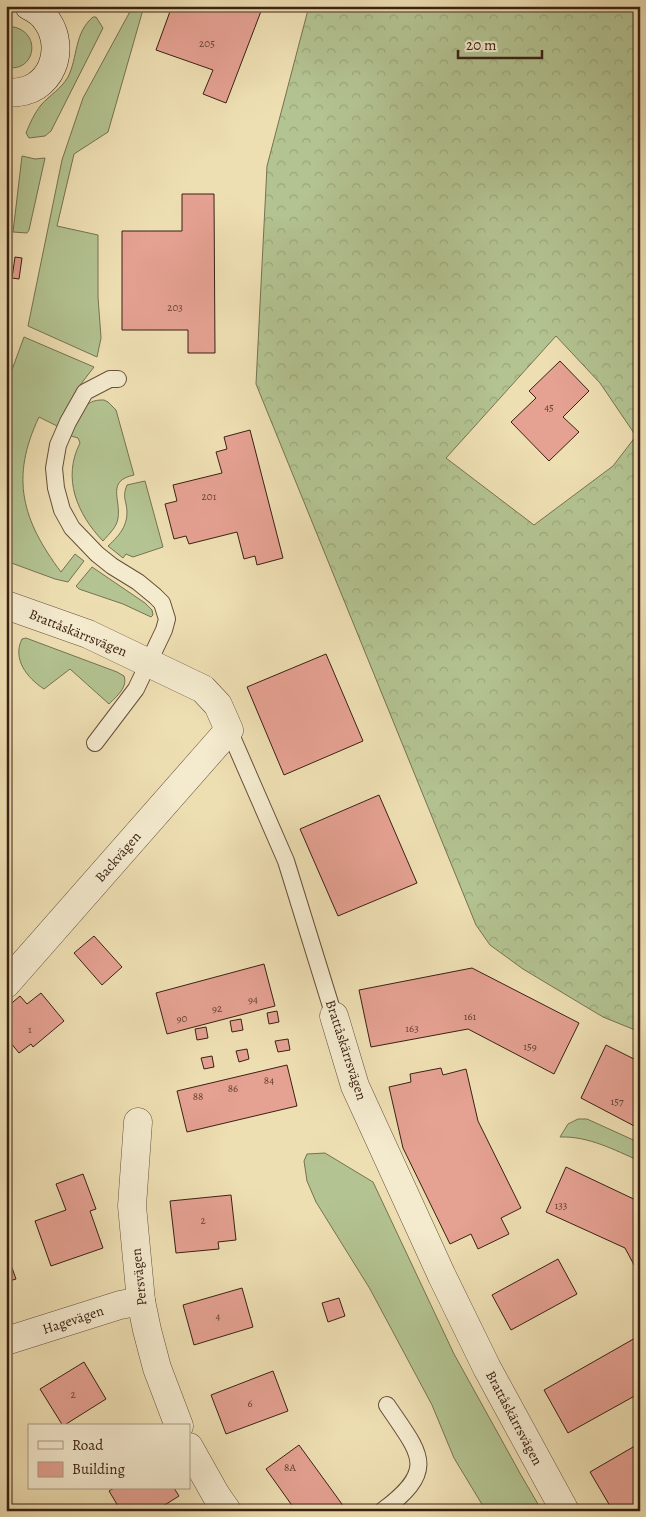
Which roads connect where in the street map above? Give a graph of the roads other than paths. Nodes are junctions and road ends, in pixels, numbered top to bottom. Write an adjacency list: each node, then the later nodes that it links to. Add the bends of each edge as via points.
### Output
1 (47, 11): 2 (street, via 56,40 55,60 50,70 31,88)
2 (6, 93)
3 (118, 379): 5 (lane, via 110,379 85,392 58,445 55,482 62,510 81,540 162,602 167,618)
4 (6, 605): 5 (street, Brattåskärrsvägen, via 88,634)
5 (148, 662): 6 (street, Brattåskärrsvägen, via 203,689 218,705); 7 (lane, via 136,689)
6 (229, 730): 8 (street, Backvägen); 9 (lane, Brattåskärrsvägen, via 286,861)
7 (95, 743)
8 (6, 984)
9 (334, 1016): 18 (street, Brattåskärrsvägen, via 355,1086 442,1276 487,1368)
10 (138, 1122): 11 (street, Persvägen, via 132,1206)
11 (141, 1301): 12 (street, Hagevägen); 14 (street, Persvägen, via 157,1368)
12 (6, 1342)
13 (387, 1405): 17 (lane, via 414,1447 418,1467 415,1478 402,1496)
14 (178, 1424)
15 (190, 1449): 16 (street)
16 (227, 1511)
17 (382, 1511)
18 (565, 1511)

